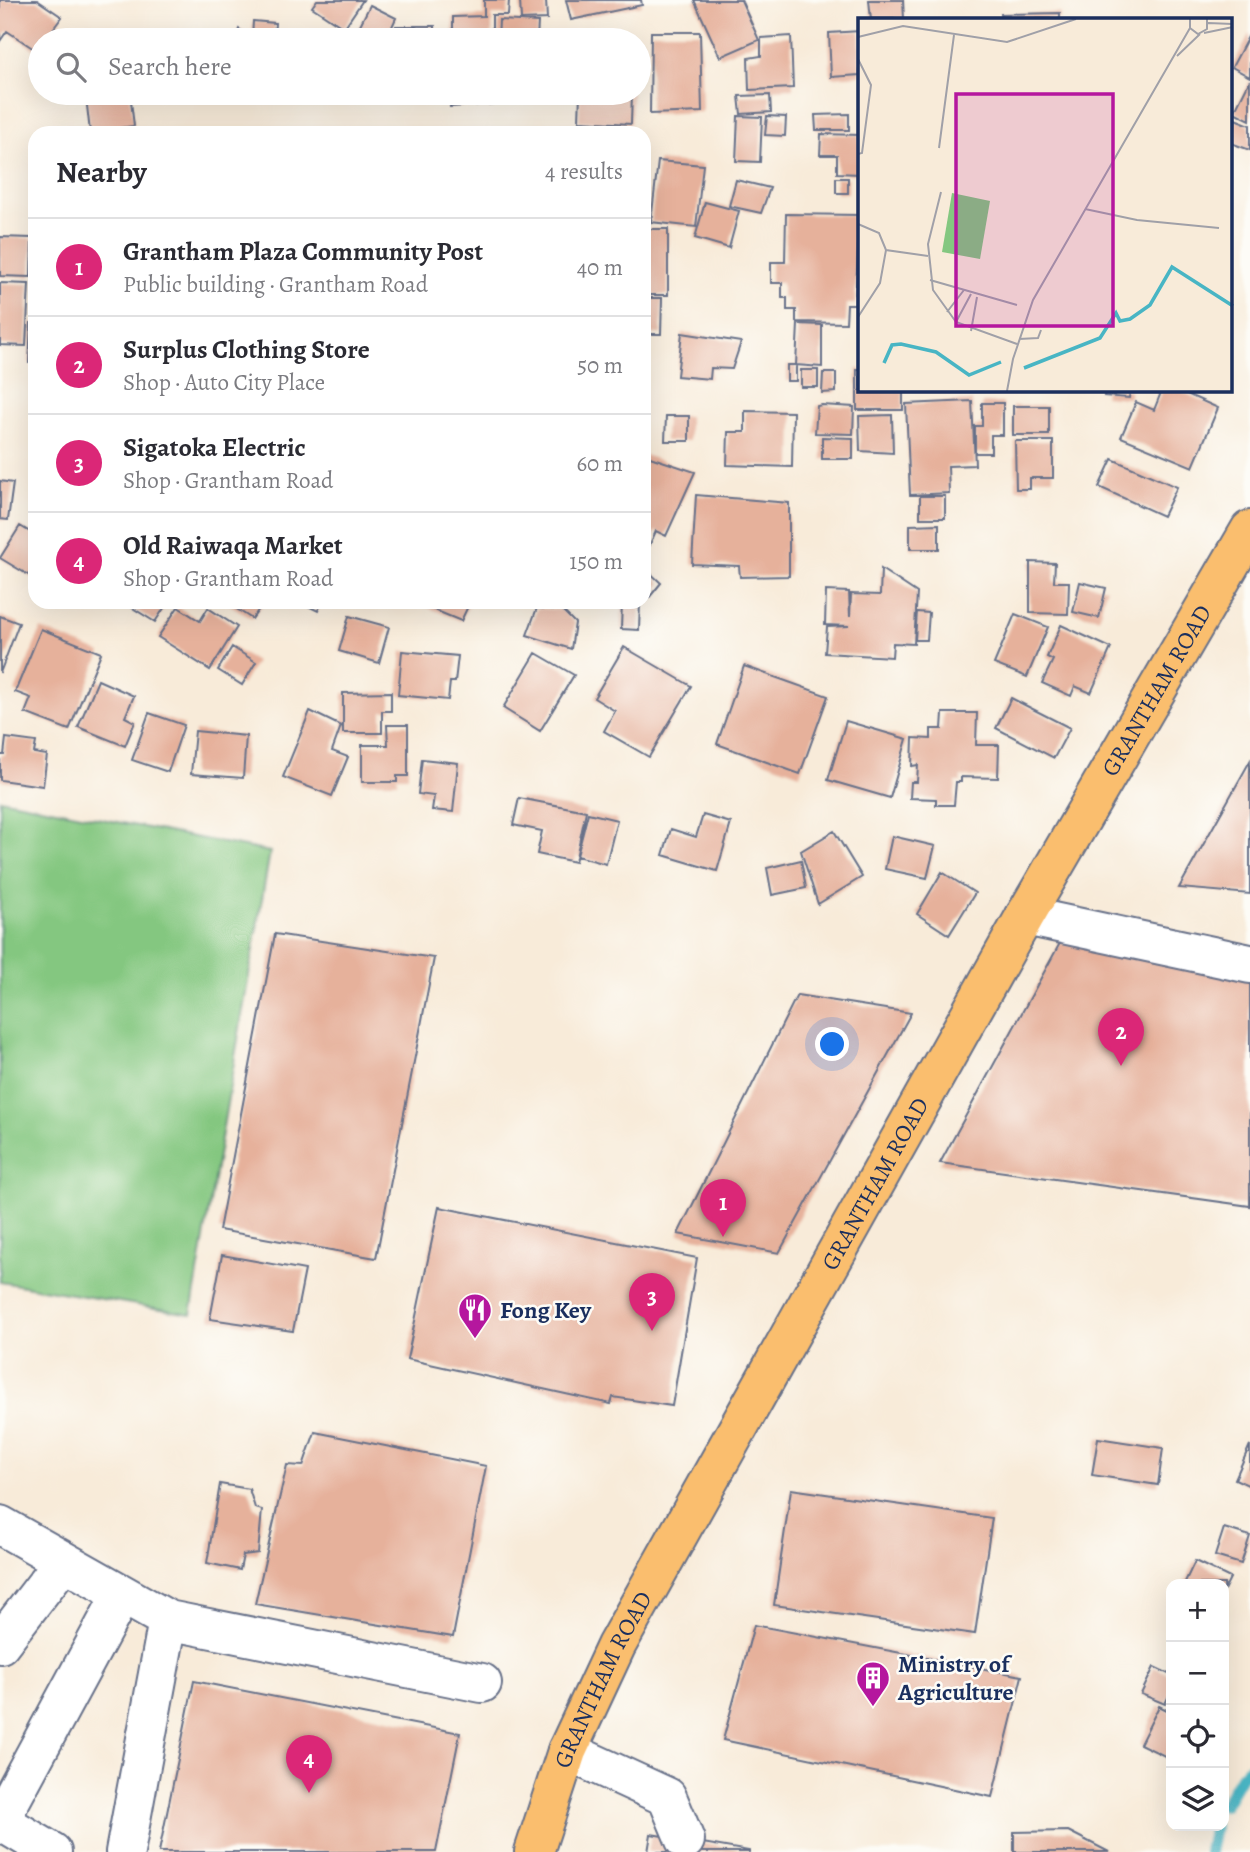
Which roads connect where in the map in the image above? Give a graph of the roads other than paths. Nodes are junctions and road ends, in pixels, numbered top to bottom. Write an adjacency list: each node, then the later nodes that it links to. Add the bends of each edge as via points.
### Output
1 (1250, 530): 2 (main road, GRANTHAM ROAD)
2 (1025, 916): 3 (street); 10 (main road, GRANTHAM ROAD, via 616,1646)
3 (1250, 964)
4 (0, 1525): 5 (street)
5 (63, 1562): 6 (street); 8 (street)
6 (122, 1594): 7 (street); 11 (street)
7 (168, 1620): 9 (street); 14 (street)
8 (0, 1644)
9 (482, 1682)
10 (566, 1751): 12 (street, via 667,1797); 15 (main road, GRANTHAM ROAD)
11 (0, 1820): 13 (street)
12 (685, 1840)
13 (52, 1852)
14 (125, 1852)
15 (534, 1852)

